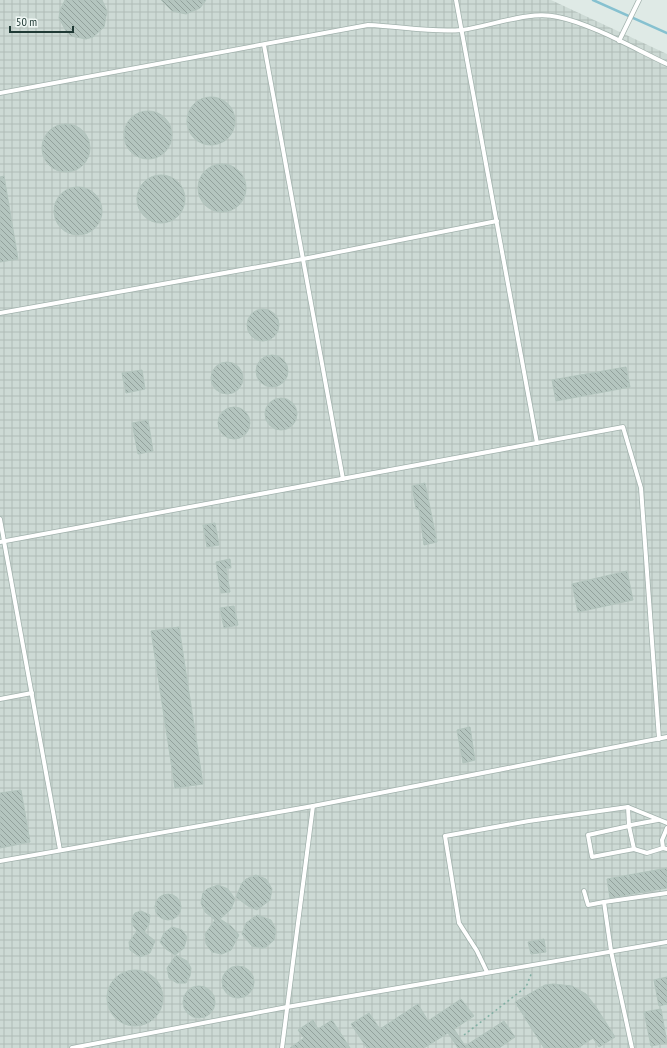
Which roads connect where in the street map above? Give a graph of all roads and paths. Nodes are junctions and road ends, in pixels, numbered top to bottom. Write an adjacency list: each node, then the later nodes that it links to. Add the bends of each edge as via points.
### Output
1 (456, 0): 3 (lane)
2 (639, 0): 4 (lane)
3 (462, 30): 4 (lane, via 545,15 572,20); 5 (lane, via 413,30 368,25); 8 (lane)
4 (619, 41): 6 (lane)
5 (264, 45): 7 (lane); 9 (lane)
6 (667, 64)
7 (0, 93)
8 (497, 221): 9 (lane); 11 (lane)
9 (303, 259): 10 (lane); 12 (lane)
10 (0, 313)
11 (537, 443): 12 (lane); 18 (lane, via 623,427 641,488)
12 (343, 479): 14 (lane)
13 (0, 519): 14 (lane)
14 (2, 541): 15 (lane)
15 (32, 693): 16 (lane); 27 (lane)
16 (0, 699)
17 (667, 738): 18 (lane)
18 (659, 739): 19 (lane)
19 (313, 806): 27 (lane); 36 (lane)
20 (628, 807): 21 (lane); 23 (lane); 35 (lane, via 445,836 459,923)
21 (658, 820): 22 (lane); 23 (lane)
22 (667, 823)
23 (629, 826): 25 (lane); 25 (lane, via 588,835 592,857)
24 (667, 828): 26 (lane, via 662,840)
25 (634, 849): 26 (lane, via 648,853)
26 (665, 849)
27 (60, 850): 28 (lane)
28 (0, 861)
29 (584, 891): 31 (lane, via 588,905)
30 (667, 892): 31 (lane)
31 (604, 902): 33 (lane)
32 (667, 942): 33 (lane)
33 (611, 951): 34 (lane); 40 (lane)
34 (534, 964): 35 (lane); 37 (path, via 526,987)
35 (487, 972): 36 (lane)
36 (287, 1007): 38 (lane); 39 (lane)
37 (464, 1035)
38 (72, 1048)
39 (282, 1048)
40 (632, 1048)

